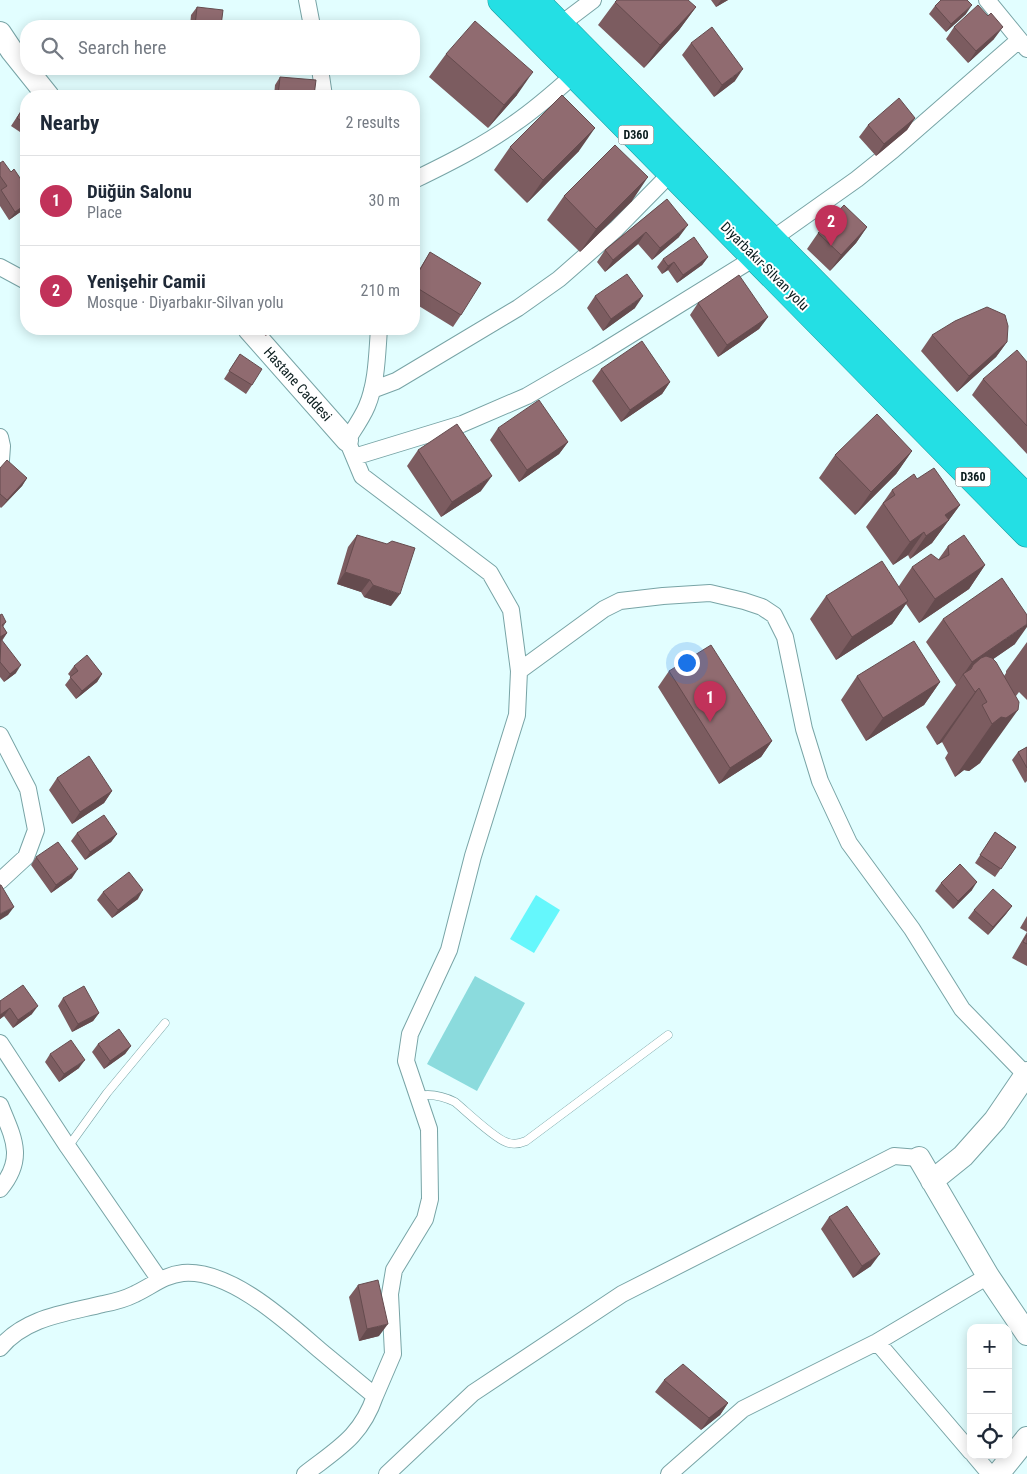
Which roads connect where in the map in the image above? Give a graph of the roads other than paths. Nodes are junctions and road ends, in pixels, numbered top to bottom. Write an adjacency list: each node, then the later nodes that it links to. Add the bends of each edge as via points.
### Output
1 (307, 0): 6 (street)
2 (502, 0): 11 (highway, Diyarbakır-Silvan yolu / D360)
3 (534, 0): 7 (highway, Diyarbakır-Silvan yolu / D360)
4 (593, 0): 7 (street)
5 (987, 0): 9 (street)
6 (311, 20)
7 (560, 26): 18 (highway, Diyarbakır-Silvan yolu / D360)
8 (0, 34): 10 (street)
9 (1023, 45): 18 (street, via 857,179)
10 (20, 61)
11 (576, 74): 16 (highway, Diyarbakır-Silvan yolu / D360); 17 (street, via 516,123 459,158)
12 (31, 75): 14 (street)
13 (321, 75): 15 (street)
14 (43, 90)
15 (323, 90)
16 (672, 172): 18 (highway, Diyarbakır-Silvan yolu / D360); 23 (street, via 616,229 551,285 404,376)
17 (420, 177)
18 (771, 255): 24 (highway, Diyarbakır-Silvan yolu / D360); 26 (street, via 527,396 462,424)
19 (0, 267): 20 (street)
20 (20, 278)
21 (254, 335): 26 (street, Hastane Caddesi)
22 (378, 335): 23 (street)
23 (372, 390): 26 (street)
24 (927, 413): 28 (highway, Diyarbakır-Silvan yolu / D360); 29 (highway, Diyarbakır-Silvan yolu / D360)
25 (0, 437): 27 (street)
26 (351, 448): 30 (street, via 362,476 490,573 511,610)
27 (0, 462)
28 (1026, 496)
29 (1027, 533)
30 (519, 671): 36 (street, via 604,609 620,601 710,593 762,607 774,615 786,637 804,729 820,780 848,843 912,929 962,1009); 37 (street, via 517,715 473,856 449,950 410,1034 406,1061)
31 (0, 735): 32 (street, via 28,789 36,830 26,857)
32 (0, 881)
33 (165, 1023): 39 (lane, via 107,1093)
34 (668, 1035): 37 (lane, via 520,1143 503,1141 447,1098)
35 (0, 1043): 39 (street)
36 (1027, 1075): 41 (street, via 995,1120 963,1156)
37 (418, 1096): 48 (street, via 429,1129 430,1200 425,1219 394,1270 390,1294 393,1354)
38 (0, 1104): 42 (street, via 15,1140 14,1166)
39 (68, 1147): 44 (street)
40 (918, 1158): 41 (street); 53 (street, via 894,1156 622,1294 473,1393)
41 (932, 1181): 43 (street)
42 (0, 1188)
43 (988, 1276): 45 (street); 46 (street)
44 (159, 1279): 47 (street, via 133,1296 35,1322 5,1341); 48 (street, via 198,1273 250,1295 278,1314)
45 (1027, 1334)
46 (877, 1342): 50 (street); 54 (street, via 744,1409)
47 (0, 1348)
48 (375, 1396): 52 (street, via 365,1419 351,1438)
49 (1027, 1438): 56 (street)
50 (967, 1447)
51 (977, 1459): 55 (street)
52 (305, 1474)
53 (387, 1474)
54 (668, 1474)
55 (990, 1474)
56 (998, 1474)

